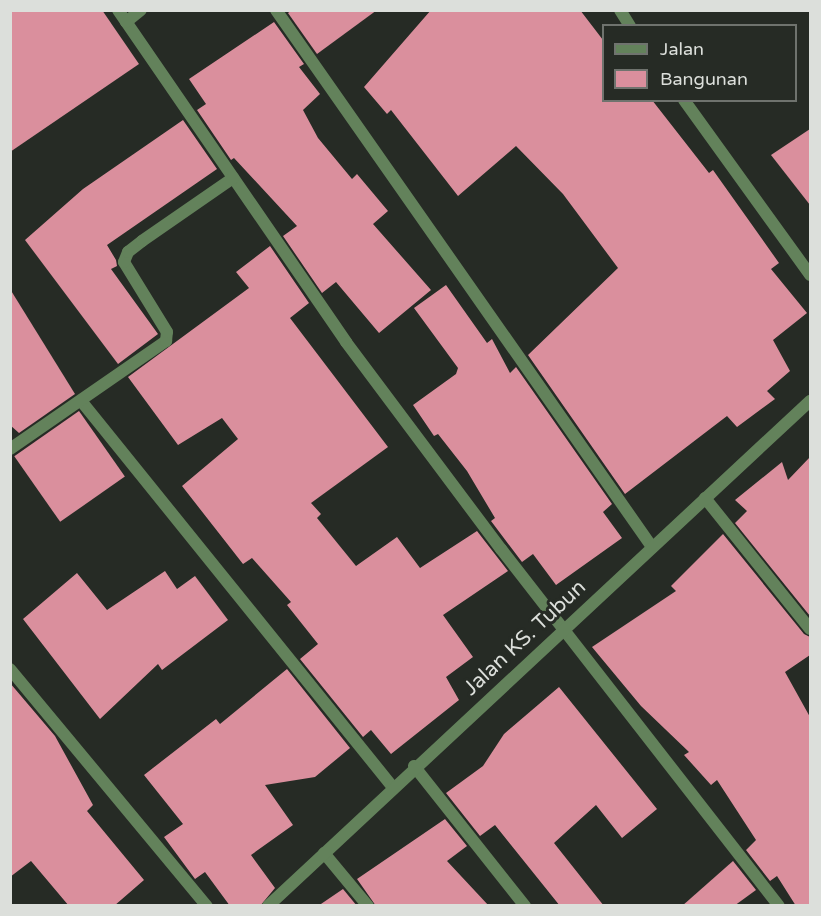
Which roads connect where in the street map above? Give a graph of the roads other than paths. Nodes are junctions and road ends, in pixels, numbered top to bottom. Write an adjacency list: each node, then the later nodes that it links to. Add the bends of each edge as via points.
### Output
1 (118, 10): 5 (street)
2 (141, 10): 5 (street)
3 (276, 10): 14 (street)
4 (620, 10): 6 (street)
5 (126, 22): 8 (street)
6 (629, 24)
7 (685, 102): 9 (street)
8 (233, 178): 11 (street, via 128,252 123,262 166,332 166,341); 15 (street, via 346,342 501,549)
9 (810, 274)
10 (810, 401): 13 (street, Jalan KS. Tubun)
11 (82, 402): 12 (street); 19 (street)
12 (10, 449)
13 (705, 498): 14 (street, Jalan KS. Tubun); 16 (street)
14 (651, 547): 15 (street, Jalan KS. Tubun)
15 (565, 627): 18 (street, Jalan KS. Tubun); 25 (street)
16 (810, 629)
17 (10, 669): 21 (street)
18 (414, 766): 19 (street, Jalan KS. Tubun); 24 (street)
19 (392, 786): 20 (street, Jalan KS. Tubun)
20 (324, 853): 22 (street, Jalan KS. Tubun); 23 (street)
21 (207, 906)
22 (268, 906)
23 (368, 906)
24 (525, 906)
25 (779, 906)

